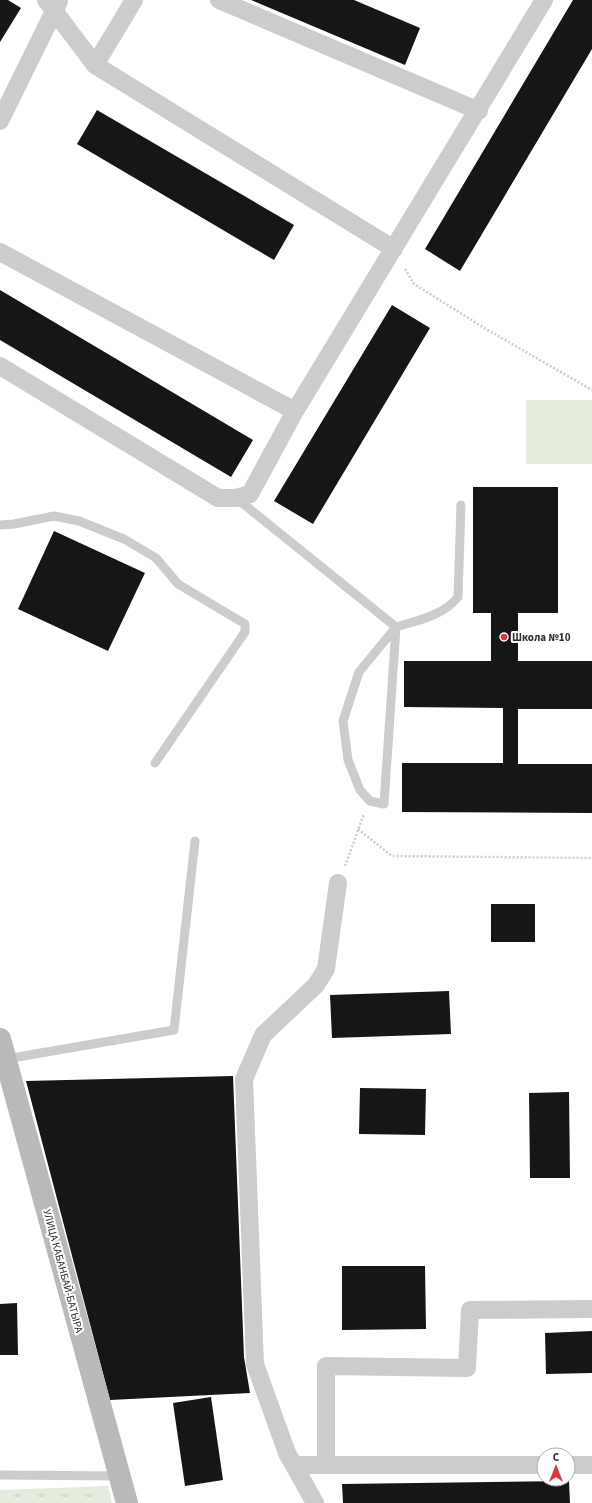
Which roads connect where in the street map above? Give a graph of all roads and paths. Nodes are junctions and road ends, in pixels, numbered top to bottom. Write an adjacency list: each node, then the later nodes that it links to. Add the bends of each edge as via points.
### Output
1 (134, 0): 5 (street)
2 (219, 0): 6 (street)
3 (544, 0): 6 (street)
4 (53, 3): 5 (street); 7 (street)
5 (95, 65): 8 (street)
6 (479, 111): 8 (street)
7 (0, 121)
8 (394, 249): 11 (path, via 414,284); 12 (street)
9 (0, 252): 12 (street)
10 (0, 366): 13 (street, via 218,498)
11 (592, 390)
12 (295, 411): 13 (street, via 250,494)
13 (236, 498): 16 (lane)
14 (461, 505): 16 (lane, via 458,597 451,606 439,613)
15 (0, 525): 17 (lane, via 54,516 79,521 124,539 156,558 178,584 246,624 246,632)
16 (396, 627): 18 (lane, via 384,804); 18 (lane, via 359,672 343,721 348,760 360,790)
17 (155, 763)
18 (370, 801): 19 (path)
19 (358, 828): 21 (path, via 392,856); 22 (path)
20 (195, 841): 23 (lane, via 174,1030)
21 (592, 858)
22 (338, 884): 26 (street, via 326,969 316,985 263,1035 244,1079 255,1364 287,1453)
23 (3, 1049): 31 (main road, УЛИЦА КАБАНБАЙ-БАТЫРА)
24 (592, 1309): 27 (street, via 470,1310 467,1368 326,1366)
25 (592, 1464): 29 (street)
26 (294, 1465): 27 (street); 33 (street)
27 (326, 1465): 28 (street)
28 (536, 1465)
29 (576, 1465)
30 (0, 1475): 31 (lane)
31 (119, 1476): 32 (main road, УЛИЦА КАБАНБАЙ-БАТЫРА)
32 (127, 1503)
33 (315, 1503)

